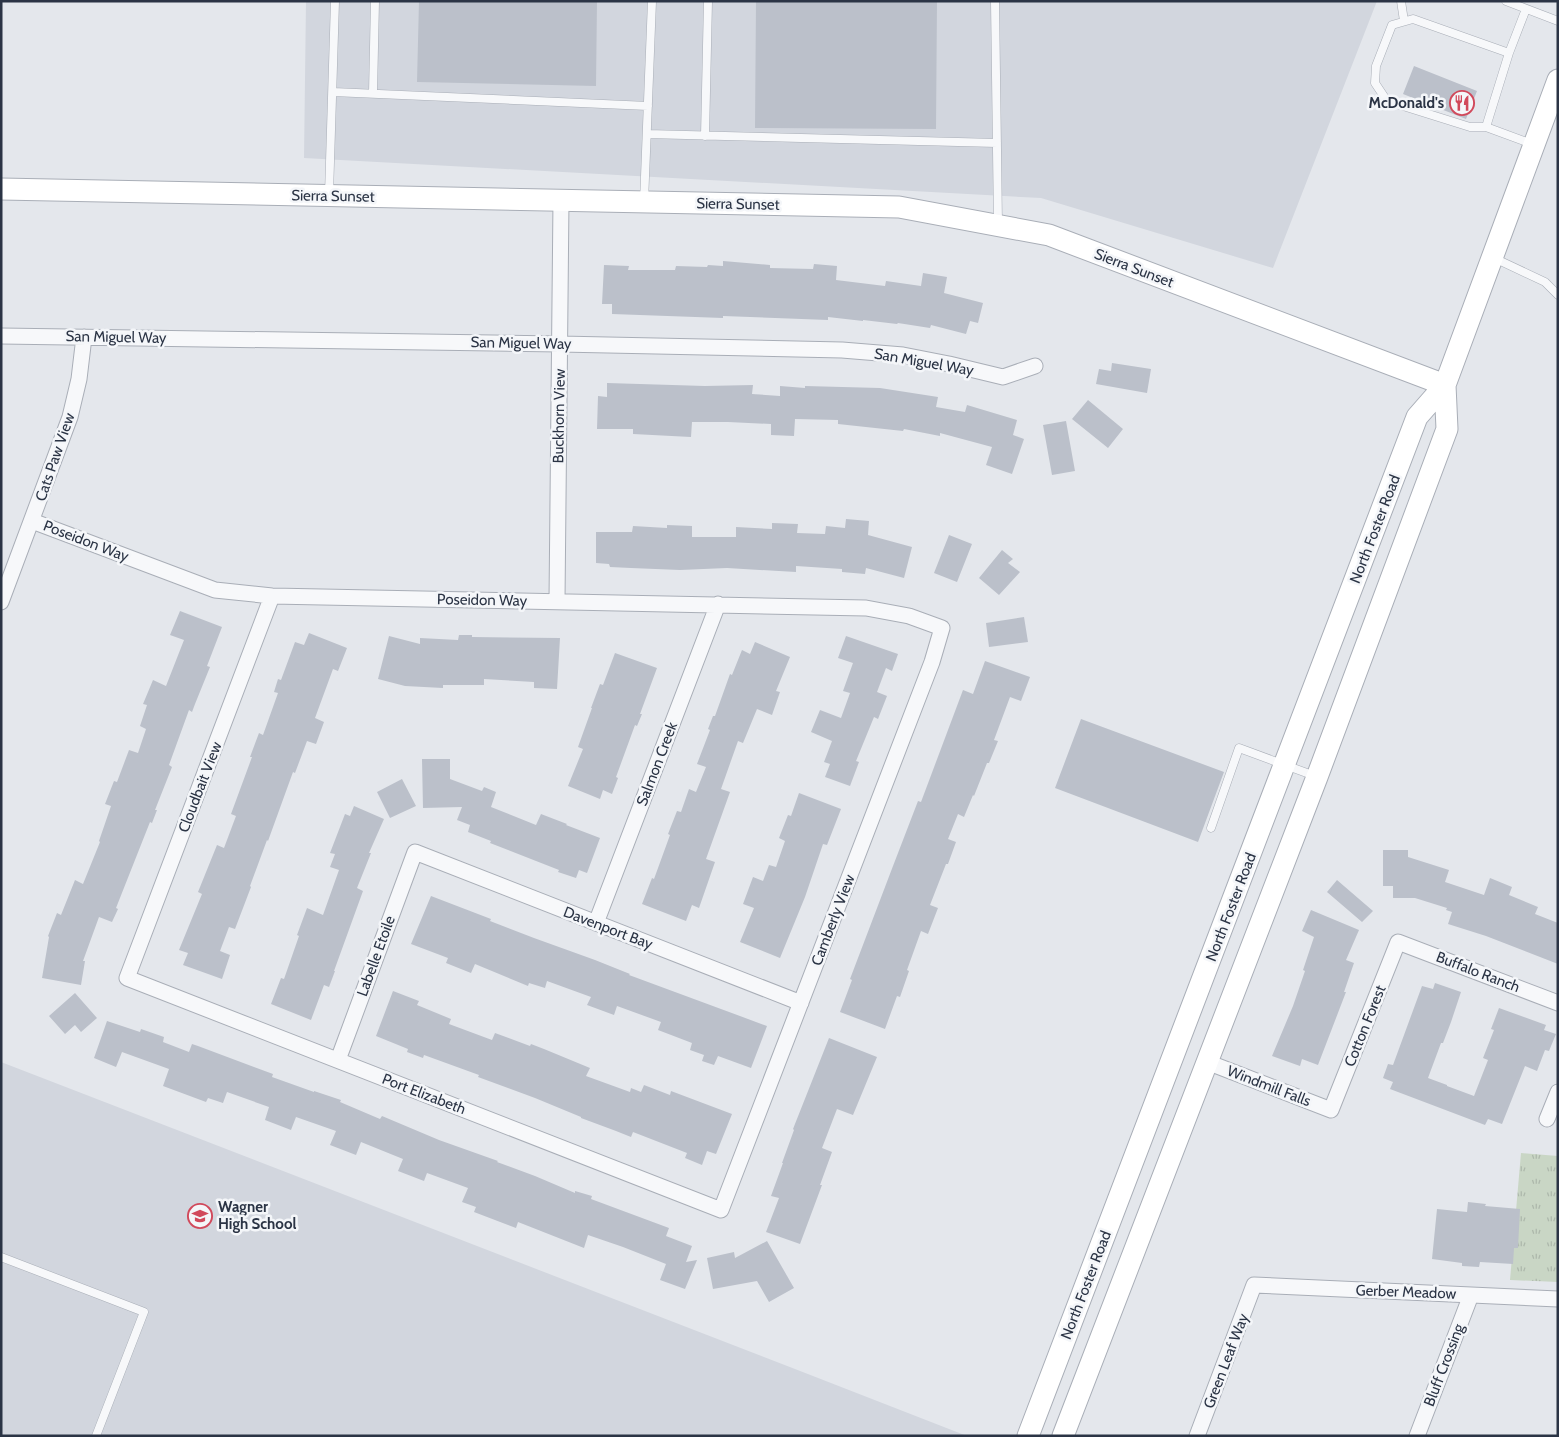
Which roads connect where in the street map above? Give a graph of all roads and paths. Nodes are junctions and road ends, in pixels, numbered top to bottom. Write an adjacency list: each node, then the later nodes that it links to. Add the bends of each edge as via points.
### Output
1 (335, 1): 13 (lane)
2 (375, 1): 14 (lane)
3 (652, 1): 15 (lane)
4 (708, 1): 18 (lane)
5 (995, 1): 19 (lane)
6 (1401, 1): 9 (lane)
7 (1506, 1): 8 (lane)
8 (1526, 9): 10 (lane); 11 (lane)
9 (1404, 21): 11 (lane, via 1413,18); 16 (lane, via 1392,25 1376,66 1375,83 1387,101 1470,128)
10 (1558, 21)
11 (1509, 53): 16 (lane)
12 (1558, 80): 20 (main road, North Foster Road, via 1547,120)
13 (333, 92): 14 (lane); 22 (lane)
14 (373, 93): 15 (lane)
15 (648, 106): 17 (lane)
16 (1486, 127): 20 (lane)
17 (647, 134): 18 (lane); 24 (lane)
18 (705, 136): 19 (lane)
19 (997, 143): 25 (lane)
20 (1534, 144): 26 (main road, North Foster Road)
21 (1, 190): 22 (main road, Sierra Sunset)
22 (329, 196): 23 (main road, Sierra Sunset)
23 (561, 200): 24 (main road, Sierra Sunset); 30 (street, Buckhorn View)
24 (644, 202): 25 (main road, Sierra Sunset, via 900,207)
25 (998, 226): 32 (main road, Sierra Sunset, via 1049,235)
26 (1492, 257): 27 (lane, via 1545,282); 32 (main road, North Foster Road)
27 (1558, 295)
28 (1, 336): 29 (street, San Miguel Way)
29 (84, 337): 30 (street, San Miguel Way); 33 (street, Cats Paw View, via 80,379 70,417)
30 (560, 344): 31 (street, San Miguel Way, via 851,351 903,355 1003,377); 35 (street, Buckhorn View)
31 (1035, 366)
32 (1444, 386): 39 (main road, North Foster Road, via 1417,417); 40 (main road, North Foster Road, via 1447,429)
33 (32, 521): 34 (street, Poseidon Way, via 215,590); 36 (street, Cats Paw View)
34 (272, 596): 35 (street, Poseidon Way); 45 (street, Cloudbait View)
35 (557, 601): 37 (street, Poseidon Way)
36 (1, 602)
37 (718, 604): 38 (street, Poseidon Way, via 866,608 909,616); 43 (street, Salmon Creek)
38 (942, 628): 47 (street, Camberly View, via 932,662)
39 (1286, 764): 40 (lane); 41 (lane, via 1239,748); 59 (main road, North Foster Road)
40 (1317, 777): 49 (main road, North Foster Road)
41 (1211, 828)
42 (415, 852): 43 (street, Davenport Bay); 48 (street, Labelle Etoile)
43 (596, 923): 47 (street, Davenport Bay)
44 (1398, 942): 46 (street, Buffalo Ranch); 51 (street, Cotton Forest)
45 (127, 978): 48 (street, Port Elizabeth)
46 (1558, 1002)
47 (801, 1003): 53 (street, Camberly View)
48 (338, 1060): 53 (street, Port Elizabeth)
49 (1207, 1062): 51 (street, Windmill Falls); 60 (main road, North Foster Road)
50 (1558, 1092): 52 (street)
51 (1332, 1110)
52 (1548, 1119)
53 (721, 1210)
54 (1, 1256): 58 (lane, via 144,1312)
55 (1254, 1285): 56 (street, Gerber Meadow); 61 (street, Green Leaf Way)
56 (1471, 1295): 57 (street, Gerber Meadow); 62 (street, Bluff Crossing)
57 (1558, 1298)
58 (96, 1436)
59 (1028, 1436)
60 (1063, 1436)
61 (1197, 1436)
62 (1418, 1436)

